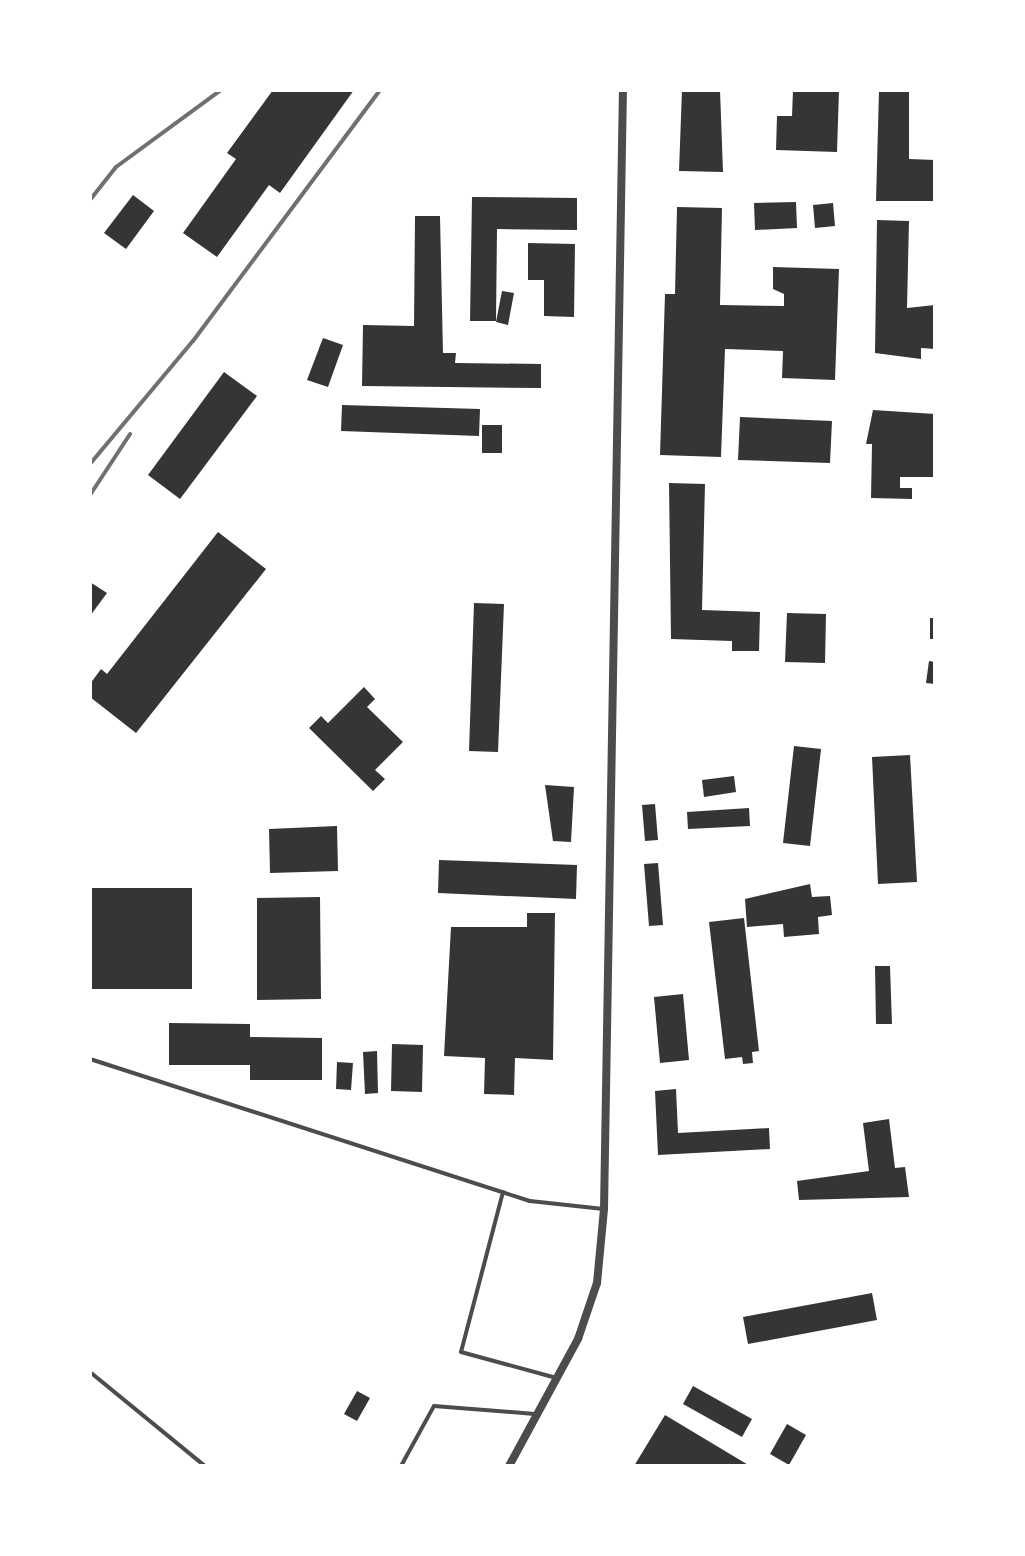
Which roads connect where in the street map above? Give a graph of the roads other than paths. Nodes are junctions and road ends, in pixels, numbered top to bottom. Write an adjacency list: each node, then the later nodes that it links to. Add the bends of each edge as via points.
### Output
1 (623, 90): 4 (street)
2 (90, 1059): 3 (lane)
3 (503, 1192): 4 (lane); 6 (lane, via 461,1352)
4 (604, 1209): 6 (street, via 597,1283)
5 (90, 1372): 8 (lane)
6 (557, 1378): 7 (street)
7 (537, 1414): 9 (lane, via 434,1406); 10 (street)
8 (205, 1466)
9 (401, 1466)
10 (509, 1466)

